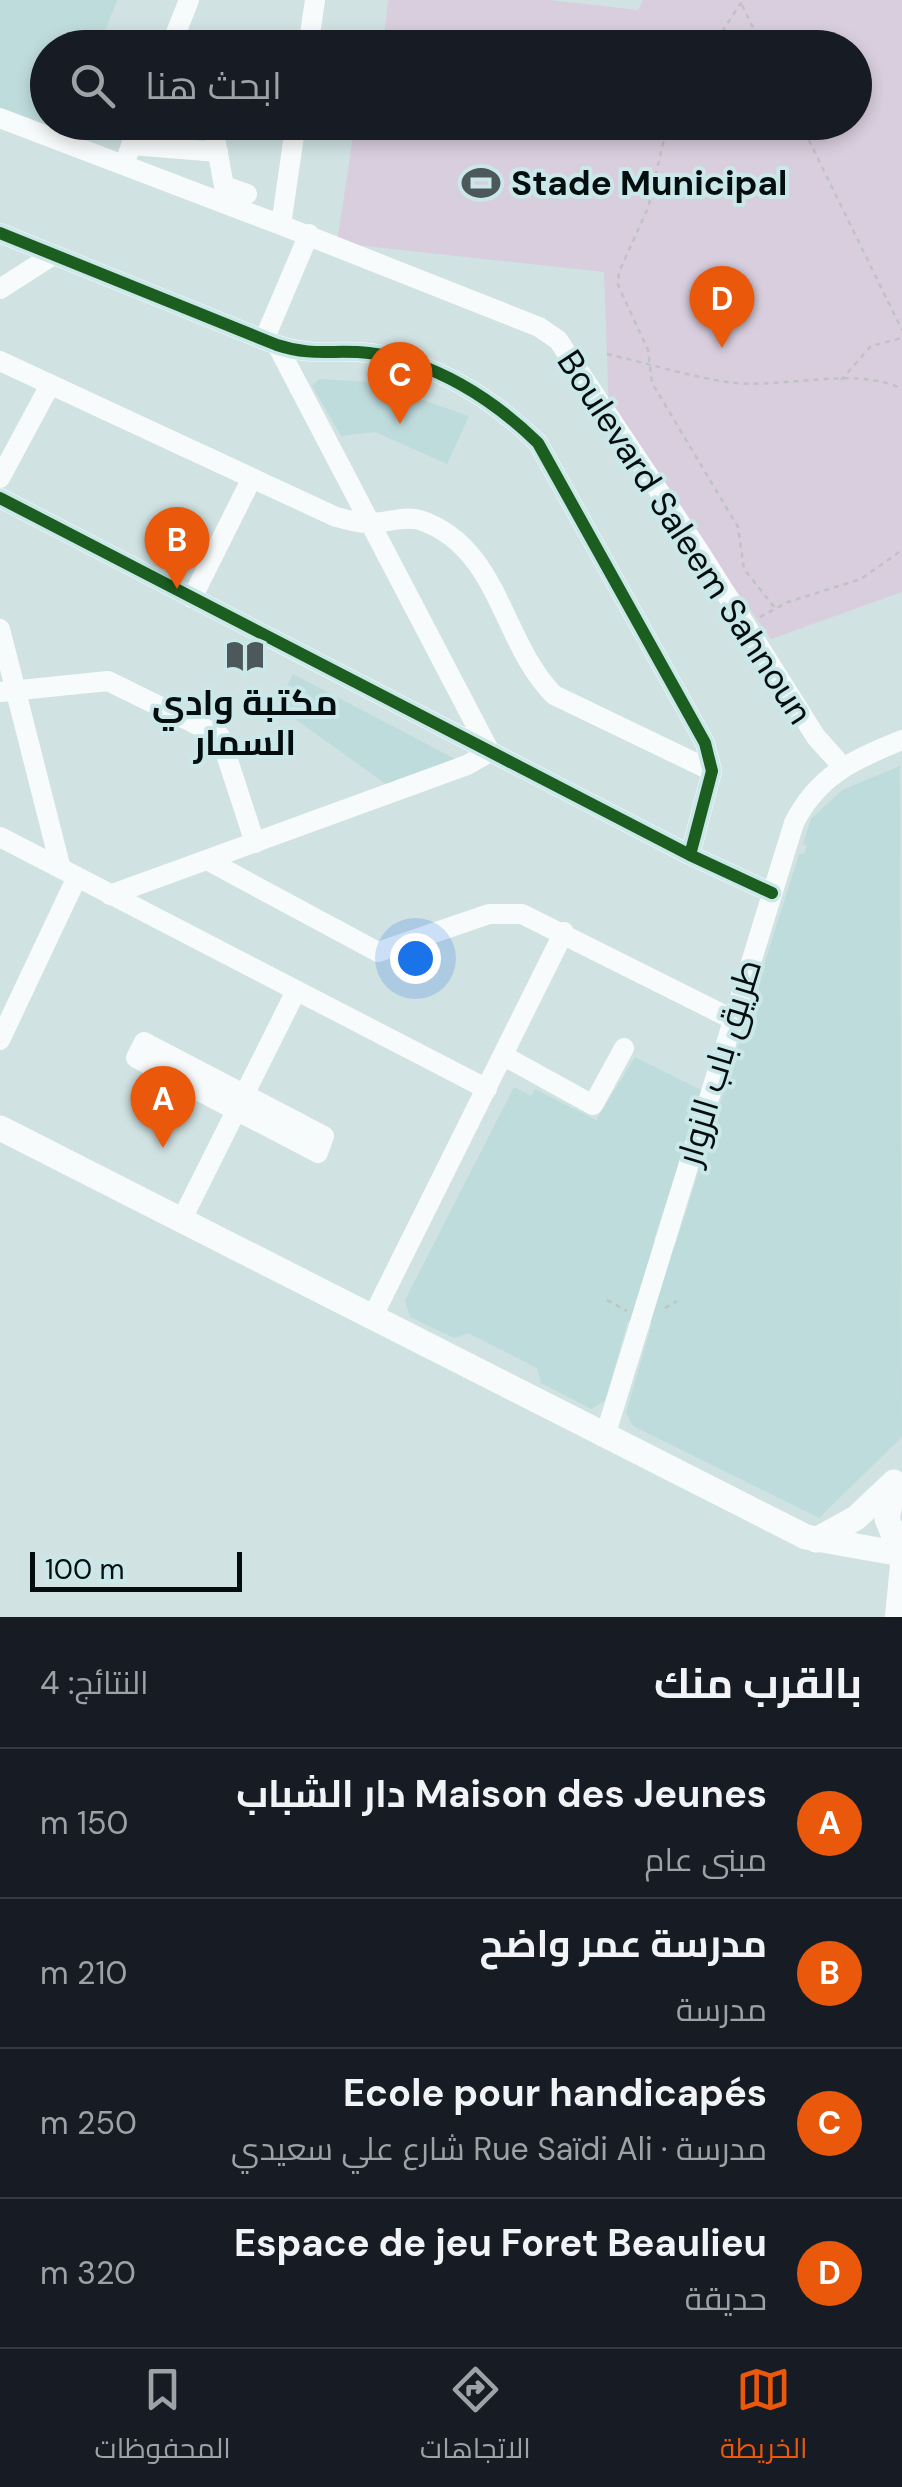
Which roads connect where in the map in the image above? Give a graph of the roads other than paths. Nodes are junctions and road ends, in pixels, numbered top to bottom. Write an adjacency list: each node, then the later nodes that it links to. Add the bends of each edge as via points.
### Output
1 (190, 0): 3 (street)
2 (315, 0): 4 (street)
3 (178, 30)
4 (311, 30)
5 (0, 118): 6 (street, Boulevard Saleem Sahnoun)
6 (30, 127)
7 (76, 140): 12 (street, Boulevard Saleem Sahnoun)
8 (133, 140): 12 (street)
9 (216, 140): 11 (street)
10 (293, 140): 14 (street)
11 (218, 152): 12 (street); 13 (street, via 224,186)
12 (127, 155): 14 (street, Boulevard Saleem Sahnoun)
13 (247, 194)
14 (281, 224): 16 (street, Boulevard Saleem Sahnoun)
15 (0, 233): 17 (street)
16 (309, 234): 19 (street); 31 (street, Boulevard Saleem Sahnoun, via 558,340 816,737)
17 (53, 254): 18 (street); 19 (street)
18 (0, 289)
19 (271, 342): 25 (street); 32 (street, via 305,355 368,352 410,363 470,388 515,420 538,443 582,517 678,690)
20 (0, 361): 21 (street)
21 (50, 386): 22 (street); 23 (street)
22 (0, 478)
23 (252, 480): 25 (street, via 336,517); 26 (street)
24 (0, 498): 26 (street)
25 (370, 524): 30 (street); 32 (street, via 417,519 460,542 482,567 534,674 554,695)
26 (192, 598): 30 (street)
27 (0, 629): 28 (street)
28 (8, 691): 34 (street, via 108,681 220,736); 37 (street)
29 (902, 740): 31 (street, طريق باب الزوار)
30 (490, 752): 34 (street); 35 (street)
31 (842, 766): 38 (street, طريق باب الزوار, via 802,806)
32 (712, 771): 35 (street)
33 (0, 837): 37 (street)
34 (255, 844): 36 (street)
35 (690, 855): 38 (street)
36 (207, 860): 39 (street); 40 (street, via 378,952 489,914 522,914)
37 (69, 873): 39 (street); 43 (street)
38 (772, 893): 42 (street, طريق باب الزوار)
39 (110, 895): 41 (street)
40 (564, 932): 42 (street); 45 (street)
41 (296, 991): 46 (street); 48 (street)
42 (732, 1019): 50 (street, طريق باب الزوار)
43 (0, 1040)
44 (624, 1048): 45 (street, via 594,1105)
45 (504, 1056): 46 (street)
46 (487, 1089): 49 (street)
47 (0, 1128): 48 (main road)
48 (181, 1221): 49 (main road)
49 (373, 1316): 50 (main road)
50 (605, 1436): 52 (main road)
51 (898, 1477): 52 (main road, via 856,1518); 53 (main road, via 887,1519)
52 (816, 1540): 53 (main road)
53 (902, 1555): 54 (street)
54 (896, 1617)

